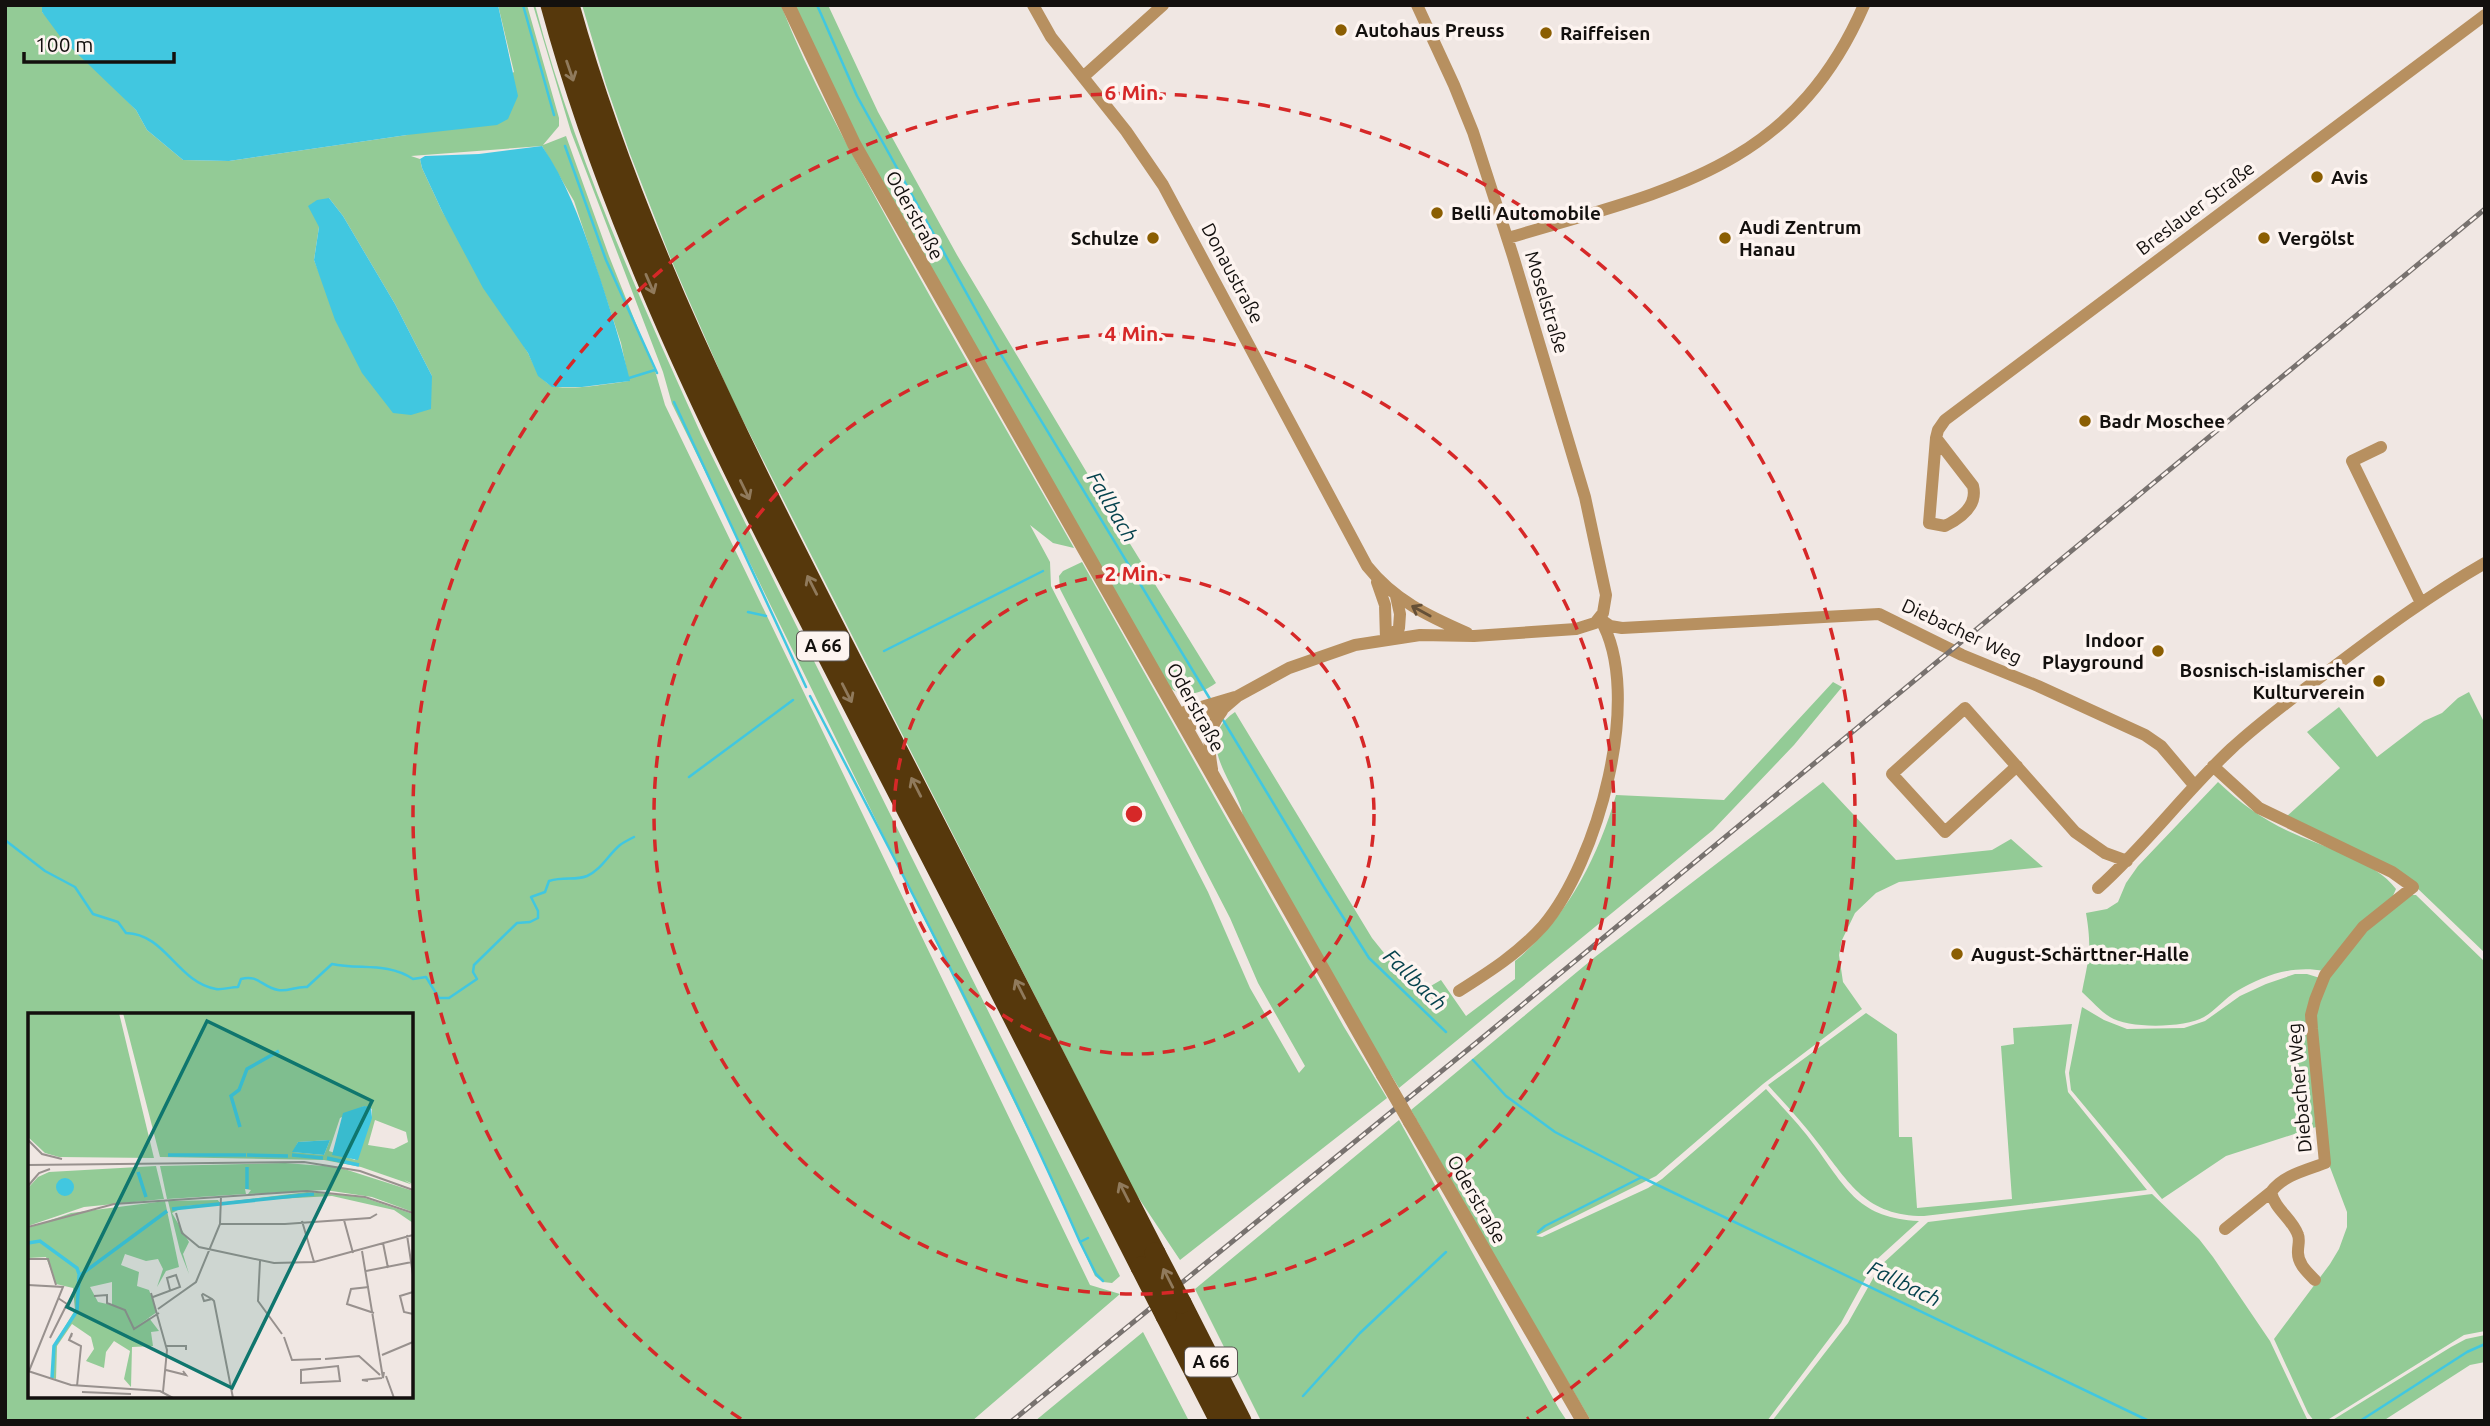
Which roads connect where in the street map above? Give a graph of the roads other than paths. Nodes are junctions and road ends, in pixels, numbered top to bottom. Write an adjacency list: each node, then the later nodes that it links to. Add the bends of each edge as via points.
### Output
1 (551, 5): 33 (highway, A 66, one-way to 33, via 617,203 704,406 786,575)
2 (569, 5): 33 (highway, A 66, one-way to 2, via 695,342 632,193)
3 (788, 5): 21 (street, Oderstraße, via 854,145)
4 (1033, 5): 9 (street, Donaustraße)
5 (1163, 5): 9 (street)
6 (1417, 5): 10 (street, Moselstraße, via 1473,132)
7 (1864, 5): 10 (street, via 1811,94 1754,145 1671,188)
8 (2485, 15): 11 (street, Breslauer Straße, via 1950,416)
9 (1083, 77): 14 (street, Donaustraße, via 1163,185)
10 (1508, 237): 17 (street, Moselstraße, via 1593,528 1606,595)
11 (1936, 438): 11 (street, via 1975,494 1969,509 1945,526 1929,523)
12 (2381, 447): 16 (street, via 2352,461)
13 (2485, 563): 16 (street)
14 (1375, 575): 15 (street, Donaustraße); 19 (street, Donaustraße, via 1383,596)
15 (1396, 596): 18 (street, Donaustraße, one-way to 15, via 1423,614); 19 (street, via 1398,628)
16 (2421, 603): 25 (street, via 2277,709)
17 (1600, 619): 18 (street, via 1576,629); 27 (street, Diebacher Weg, via 1622,628 1885,615 1962,655 2145,735 2161,746); 30 (street, Moselstraße, via 1614,658 1616,708 1611,768 1589,847 1577,876 1544,925 1501,965)
18 (1474, 636): 19 (street)
19 (1386, 639): 20 (street, via 1305,661)
20 (1220, 704): 22 (street); 22 (street)
21 (1178, 714): 22 (street); 23 (street, Oderstraße)
22 (1208, 714): 23 (street); 26 (street)
23 (1186, 728): 26 (street, Oderstraße)
24 (2017, 766): 24 (street, via 1965,708 1892,774 1945,832); 28 (street, via 2075,832 2105,853)
25 (2213, 766): 27 (street); 31 (street, Diebacher Weg, via 2259,808 2392,872 2413,887 2363,927 2325,975 2311,1015 2325,1163 2294,1174)
26 (1213, 776): 38 (street, Oderstraße, bridge)
27 (2194, 785): 28 (street)
28 (2127, 861): 29 (street)
29 (2098, 888)
30 (1459, 991)
31 (2271, 1192): 32 (street, Diebacher Weg); 34 (street, via 2298,1233 2300,1263)
32 (2225, 1229)
33 (1148, 1260): 35 (highway, A 66, bridge)
34 (2315, 1280)
35 (1173, 1310): 36 (highway, A 66); 37 (highway, A 66)
36 (1220, 1421)
37 (1241, 1421)
38 (1583, 1421)

